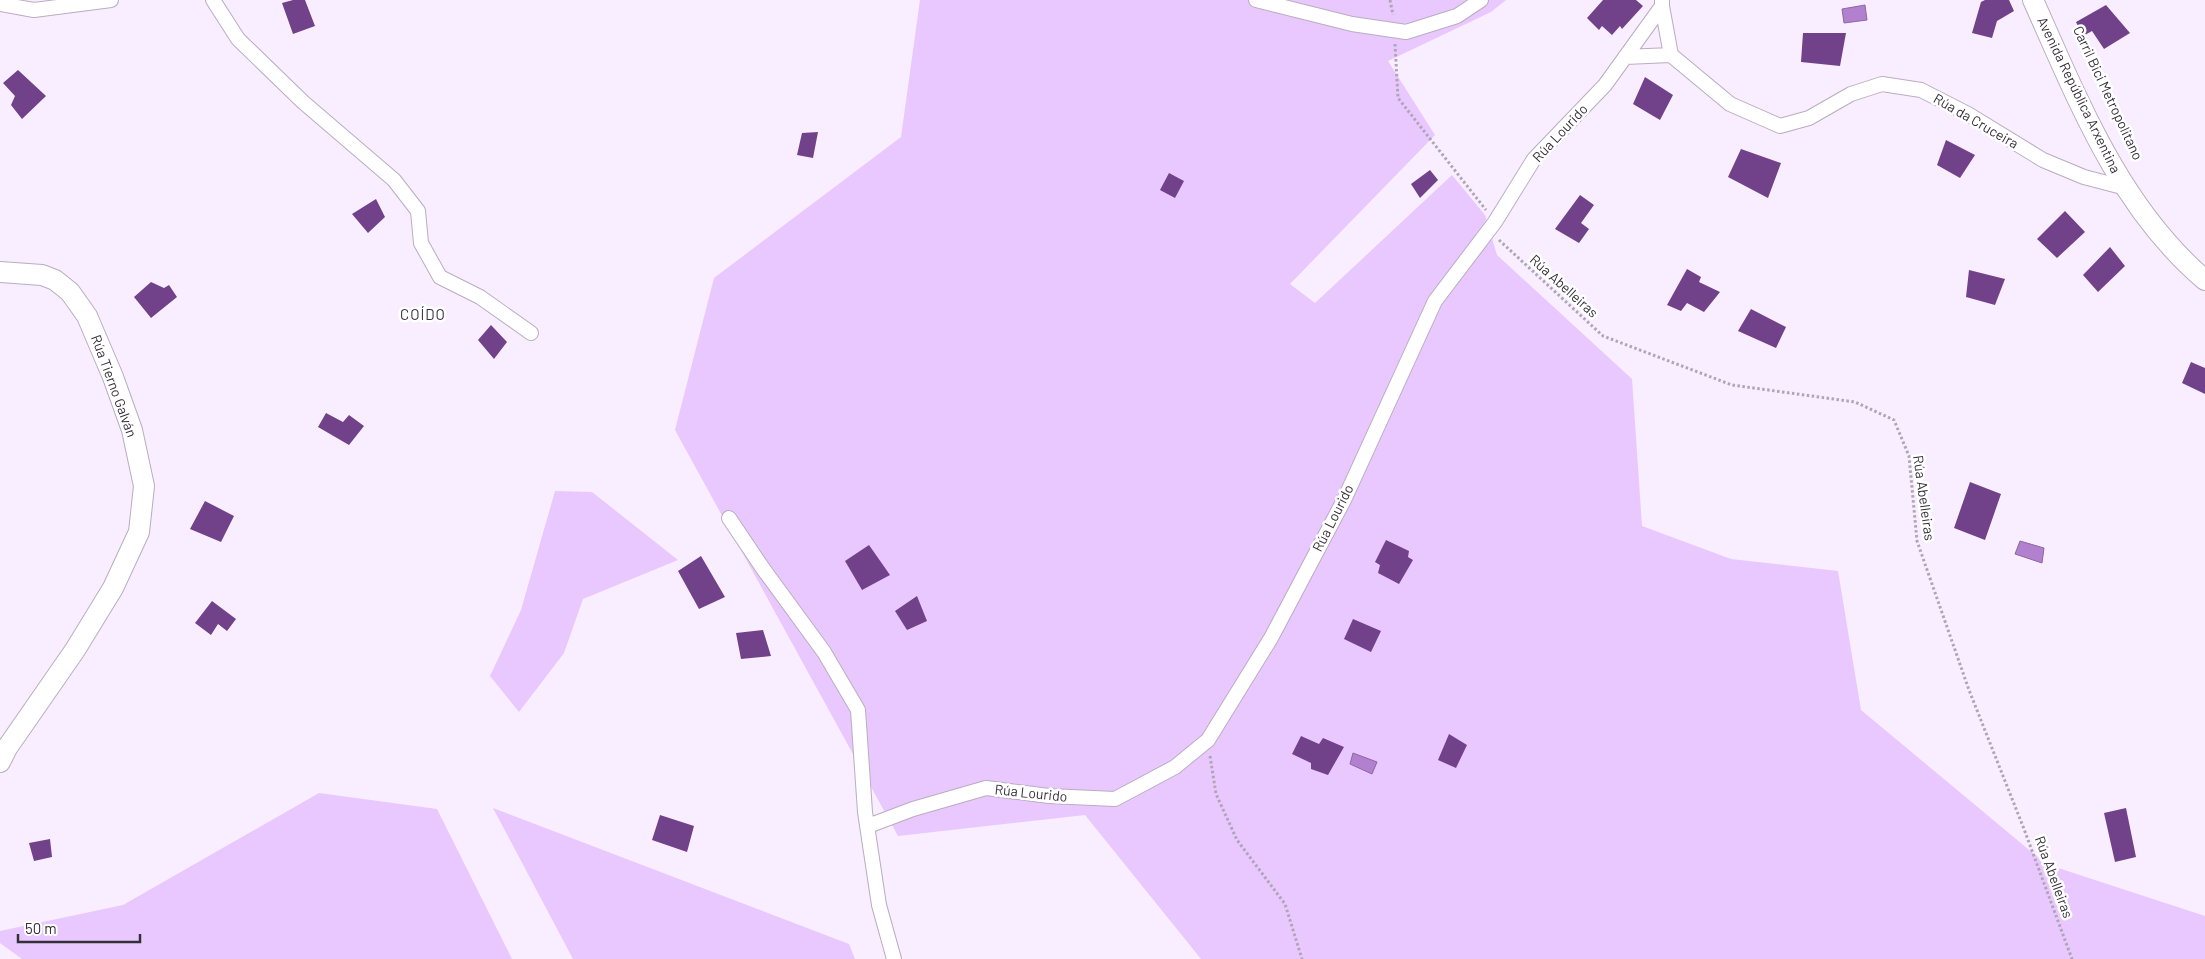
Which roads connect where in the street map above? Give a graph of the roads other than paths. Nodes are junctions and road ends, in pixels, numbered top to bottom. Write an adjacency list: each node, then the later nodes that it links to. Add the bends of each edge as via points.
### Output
1 (111, 0): 7 (street, via 34,10)
2 (213, 0): 13 (street, via 238,40 303,102 394,180 418,211 421,242 440,277 480,297)
3 (1256, 0): 4 (street, via 1352,24 1406,32 1457,16)
4 (1481, 0)
5 (2033, 0): 10 (street, Avenida República Arxentina, via 2091,127)
6 (1662, 3): 8 (street); 9 (street, Rúa Lourido)
7 (0, 4)
8 (1671, 55): 9 (street); 10 (street, Rúa da Cruceira, via 1730,104 1780,126 1809,118 1851,94 1882,84 1921,90 1968,114 2043,160 2084,177)
9 (1625, 57): 16 (street, Rúa Lourido, via 1605,85 1534,159 1495,222 1435,301 1344,500 1270,638 1208,740 1175,767 1115,799 1050,796 986,788)
10 (2126, 188): 12 (street, Avenida República Arxentina, via 2166,242)
11 (0, 272): 15 (street, Rúa Tierno Galván, via 42,275 55,280 70,292 87,316 132,430 144,486 139,532 113,588)
12 (2205, 280)
13 (530, 333)
14 (729, 518): 16 (street, via 824,652 858,710)
15 (0, 762)
16 (868, 826): 17 (street, via 879,905)
17 (894, 959)

